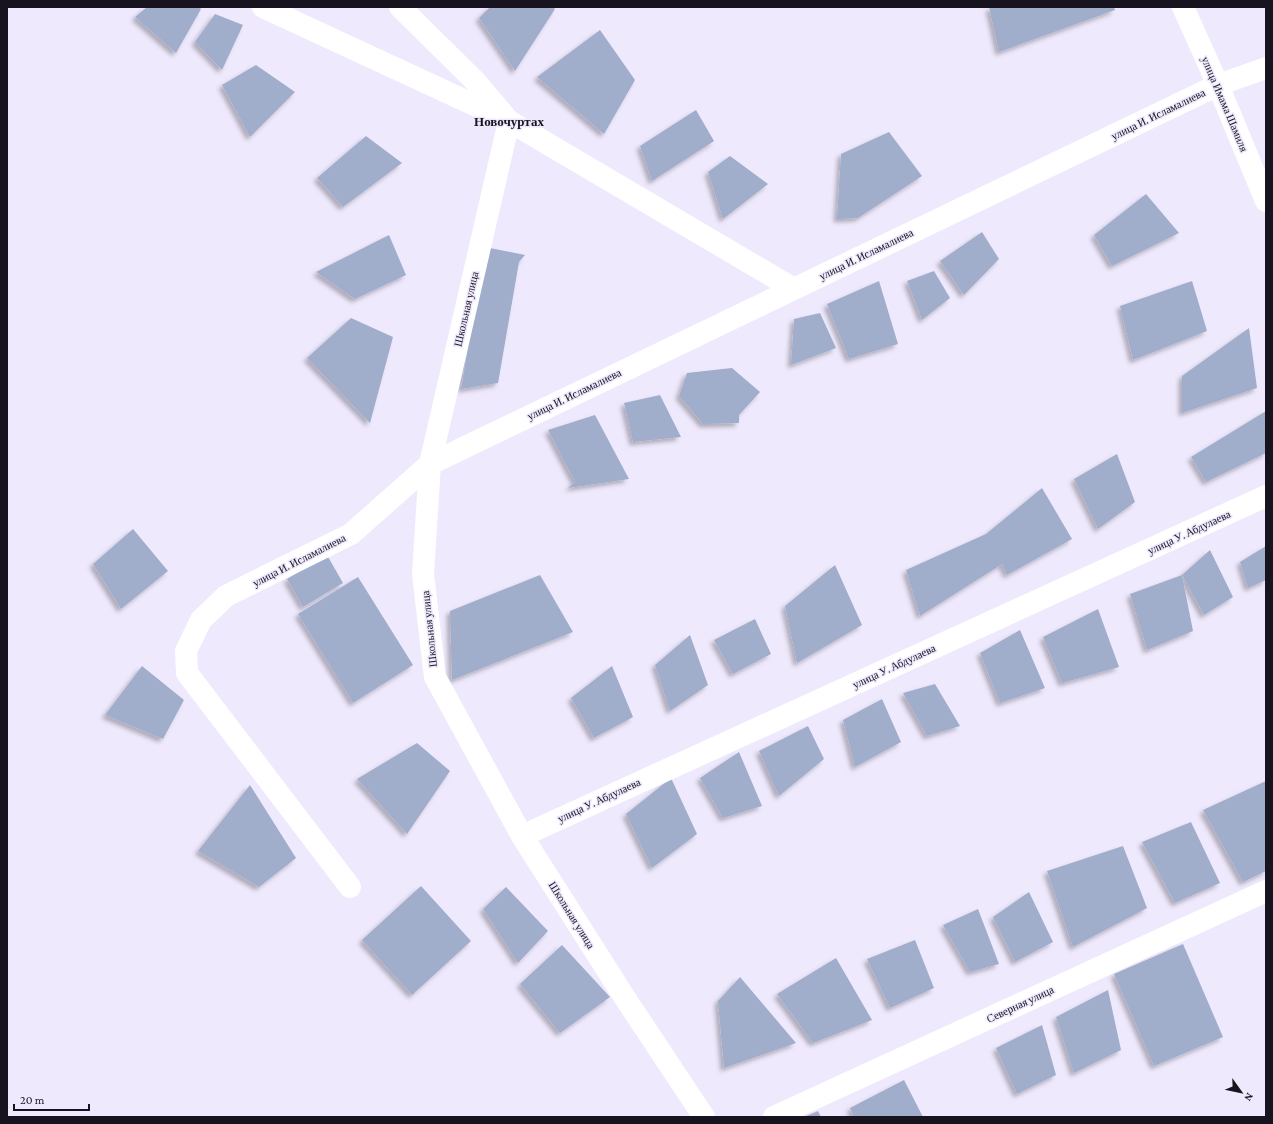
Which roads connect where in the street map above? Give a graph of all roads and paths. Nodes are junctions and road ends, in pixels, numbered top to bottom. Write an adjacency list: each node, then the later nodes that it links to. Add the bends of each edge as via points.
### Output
1 (263, 7): 6 (street)
2 (400, 7): 6 (street, via 476,82)
3 (1183, 7): 5 (street, улица Имама Шамиля)
4 (1266, 68): 5 (street, улица И. Исламалиева)
5 (1218, 85): 7 (street, улица Имама Шамиля); 8 (street, улица И. Исламалиева)
6 (509, 121): 8 (street); 9 (street, Школьная улица)
7 (1266, 201)
8 (794, 289): 9 (street, улица И. Исламалиева)
9 (430, 464): 11 (street, Школьная улица, via 423,574 435,677); 12 (street, улица И. Исламалиева, via 351,534 226,596 201,620 186,651 187,673)
10 (1266, 496): 11 (street, улица У. Абдулаева)
11 (522, 836): 14 (street, Школьная улица)
12 (350, 887)
13 (1266, 891): 15 (street, Северная улица)
14 (704, 1117)
15 (774, 1117)

